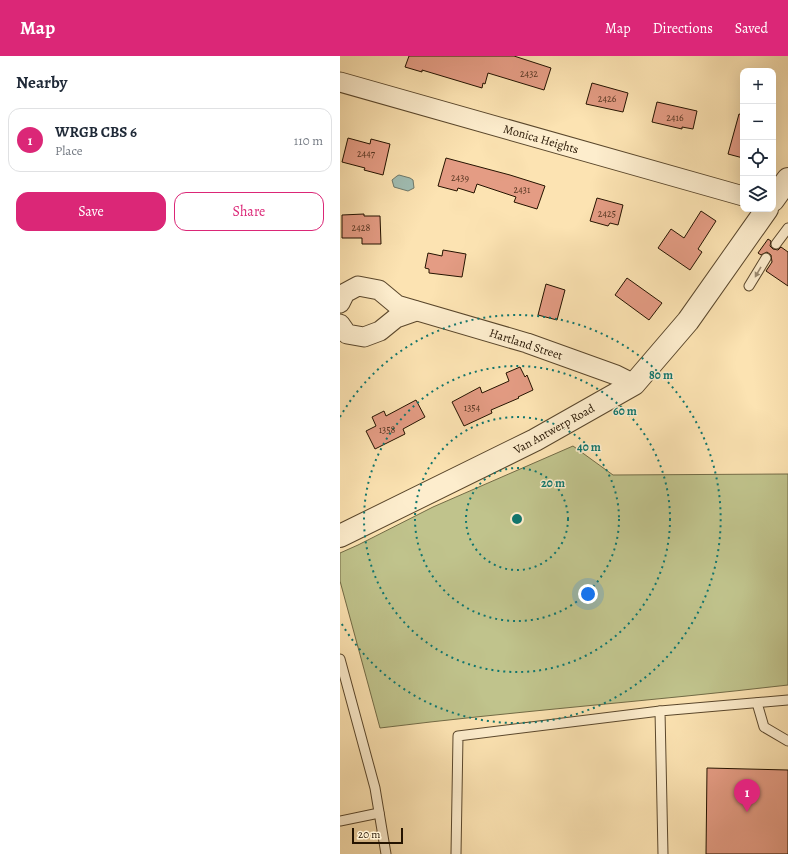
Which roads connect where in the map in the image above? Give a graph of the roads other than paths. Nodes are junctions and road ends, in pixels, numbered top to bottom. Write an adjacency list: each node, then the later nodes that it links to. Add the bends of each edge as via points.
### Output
1 (340, 82): 3 (street, Monica Heights)
2 (788, 179): 4 (street)
3 (740, 195)
4 (776, 196)
5 (764, 212): 13 (street, Van Antwerp Road, via 688,321)
6 (788, 228): 7 (lane)
7 (776, 244)
8 (766, 258): 9 (lane, one-way to 9)
9 (749, 286)
10 (340, 303): 11 (street, Hartland Street, via 345,293 358,286 378,290 397,305)
11 (416, 311): 12 (street, via 396,318 380,331 364,337 347,334); 13 (street, Hartland Street, via 527,343)
12 (340, 324)
13 (634, 384): 14 (street, Van Antwerp Road, via 535,440)
14 (340, 536)
15 (340, 659): 20 (lane, via 375,788)
16 (788, 700): 17 (lane)
17 (757, 703): 18 (lane); 19 (lane, via 764,727)
18 (660, 711): 23 (lane, via 458,736); 24 (lane)
19 (788, 742)
20 (379, 813): 21 (lane); 22 (lane)
21 (340, 821)
22 (386, 854)
23 (456, 854)
24 (663, 854)

